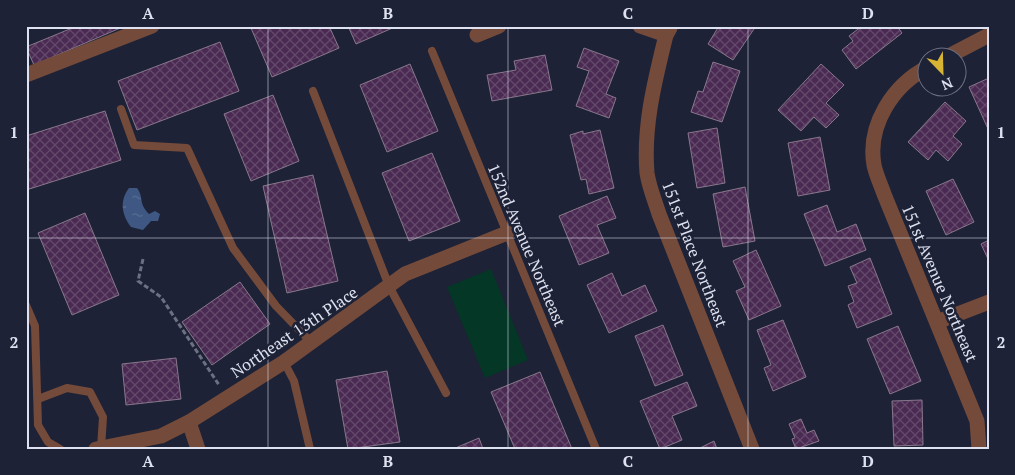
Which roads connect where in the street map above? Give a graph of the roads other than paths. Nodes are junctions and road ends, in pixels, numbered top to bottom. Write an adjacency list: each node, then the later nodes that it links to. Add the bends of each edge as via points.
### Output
1 (152, 26): 10 (street)
2 (499, 26): 5 (street)
3 (640, 26): 4 (street)
4 (668, 31): 28 (street, 151st Place Northeast, via 652,93 646,137 648,175 659,214)
5 (477, 35)
6 (989, 35): 7 (street)
7 (964, 48)
8 (432, 51): 13 (lane, 152nd Avenue Northeast)
9 (918, 72): 17 (street, 151st Avenue Northeast, via 894,92 883,111 876,130 874,165)
10 (26, 75)
11 (313, 92): 14 (lane)
12 (121, 109): 18 (lane, via 134,145 187,148 233,248 276,306)
13 (507, 233): 14 (street, Northeast 13th Place, via 405,274); 27 (lane, 152nd Avenue Northeast)
14 (389, 286): 18 (street, Northeast 13th Place); 20 (lane)
15 (989, 302): 17 (street)
16 (26, 305): 21 (lane, via 36,326)
17 (937, 322): 29 (street, 151st Avenue Northeast, via 977,421)
18 (311, 342): 19 (street, Northeast 13th Place)
19 (284, 362): 22 (street, Northeast 13th Place); 26 (lane, via 294,382)
20 (446, 393)
21 (38, 399): 23 (lane, via 67,388 90,392 103,417); 24 (lane, via 38,425 48,442)
22 (189, 422): 23 (street, Northeast 13th Place, via 161,436); 25 (street)
23 (99, 448)
24 (60, 449)
25 (198, 449)
26 (310, 449)
27 (596, 449)
28 (752, 449)
29 (979, 449)

